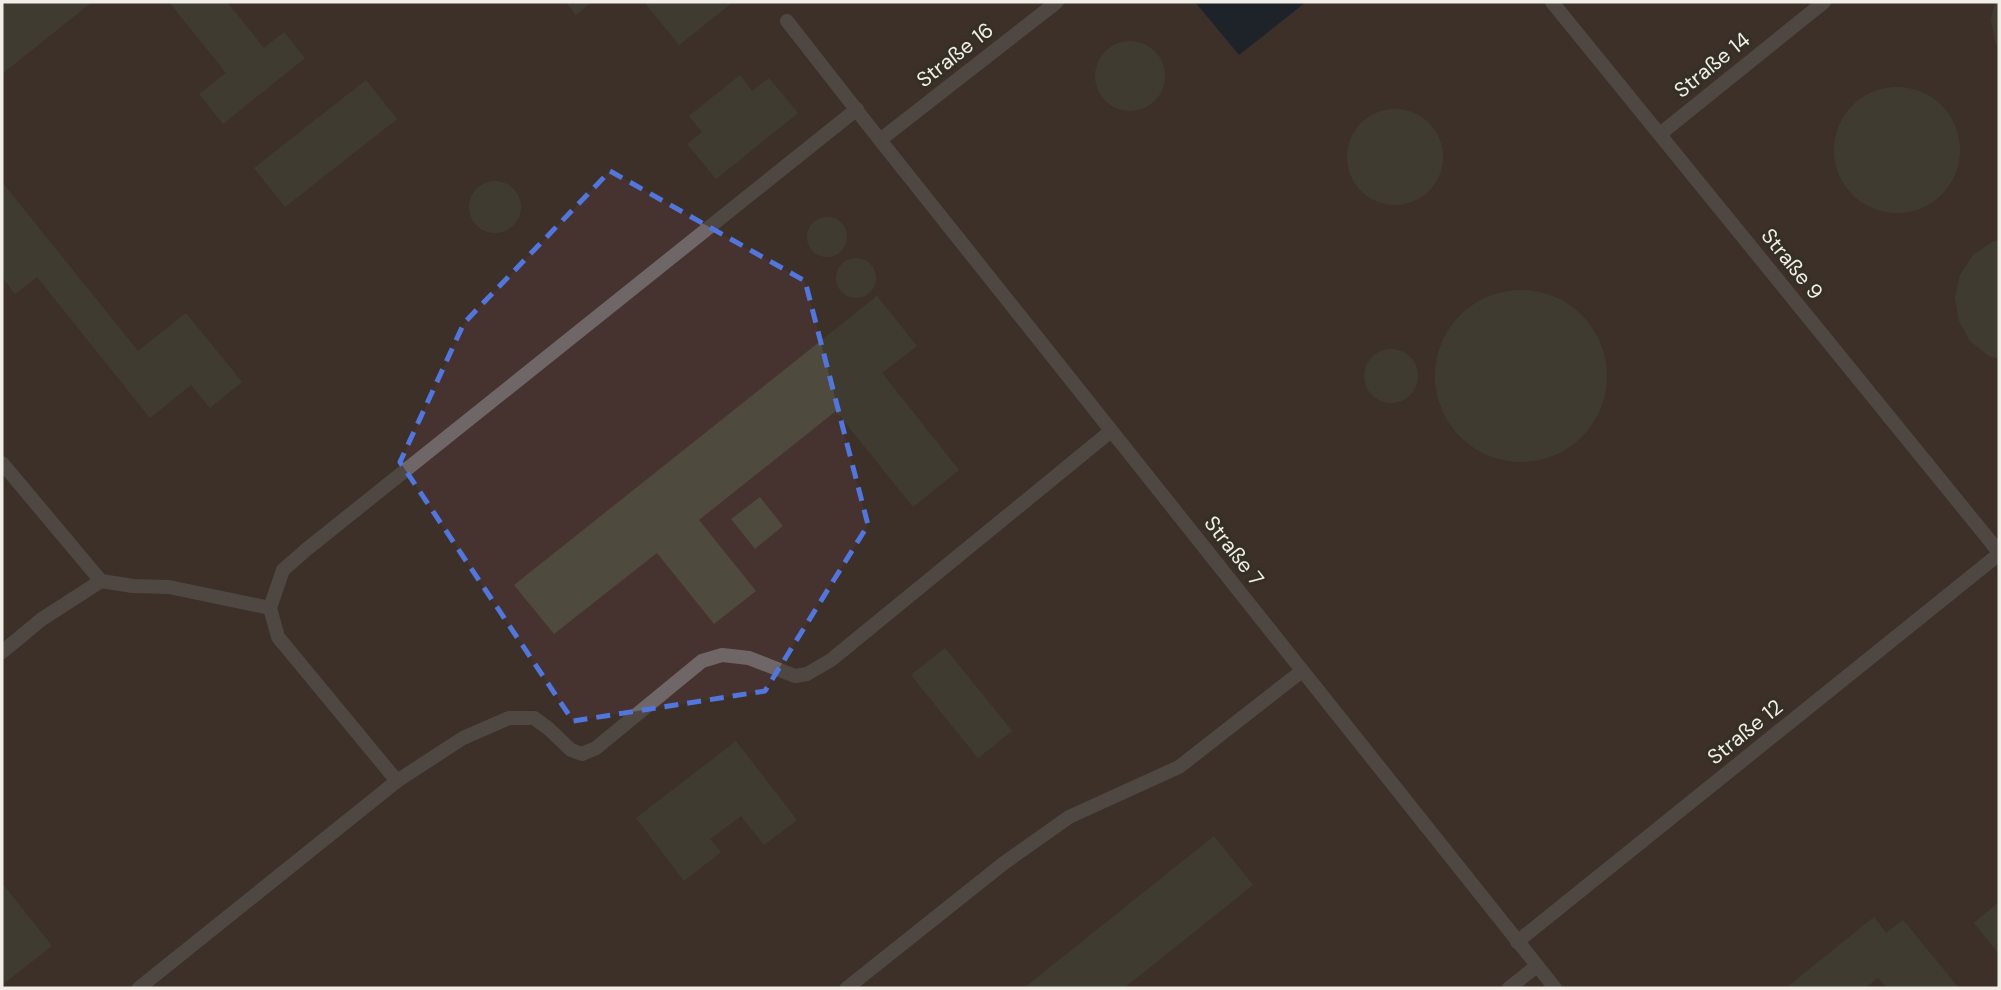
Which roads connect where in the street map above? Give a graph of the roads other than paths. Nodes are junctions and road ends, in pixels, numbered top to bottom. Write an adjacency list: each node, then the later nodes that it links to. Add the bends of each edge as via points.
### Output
1 (1056, 2): 7 (lane, Straße 16)
2 (1552, 2): 6 (lane, Straße 9)
3 (1824, 2): 6 (lane, Straße 14)
4 (787, 21): 5 (lane, Straße 7)
5 (856, 109): 7 (lane, Straße 7); 12 (lane, via 307,549 283,570)
6 (1660, 134): 10 (lane, Straße 9)
7 (880, 140): 8 (lane, Straße 7)
8 (1111, 431): 14 (lane, Straße 7); 15 (lane, via 831,660 807,674 795,676 749,658 722,655 702,661 596,748 582,754 534,718 509,718 463,738)
9 (2, 463): 11 (lane)
10 (1999, 553): 16 (lane, Straße 12)
11 (101, 581): 12 (lane, via 169,587); 13 (lane, via 42,619)
12 (270, 608): 15 (lane, via 278,638)
13 (2, 652)
14 (1302, 671): 16 (lane, Straße 7); 19 (lane, via 1179,767 1069,817)
15 (397, 781): 18 (lane)
16 (1517, 942): 17 (lane, Straße 7)
17 (1536, 966): 20 (lane); 21 (lane, Straße 7)
18 (139, 988)
19 (847, 988)
20 (1509, 988)
21 (1555, 988)

